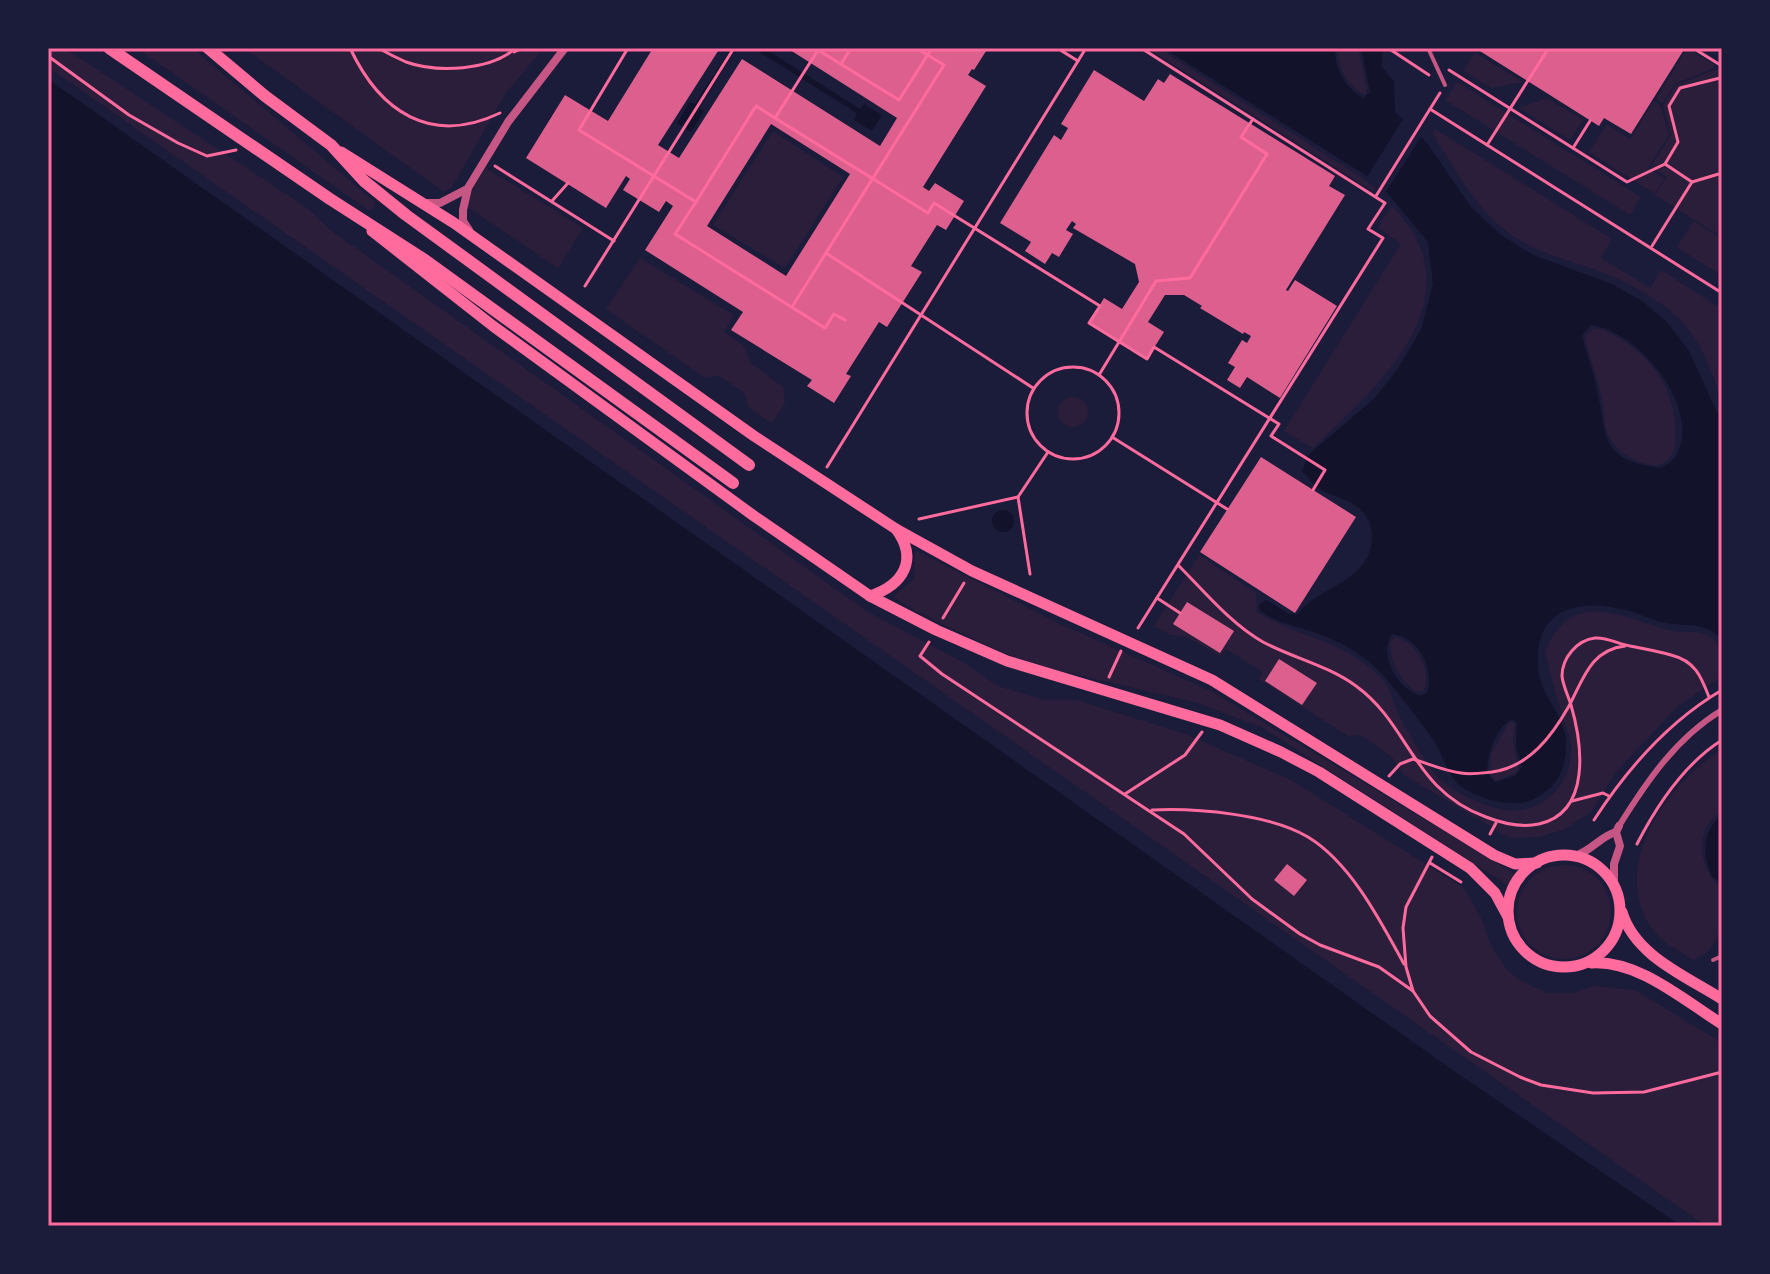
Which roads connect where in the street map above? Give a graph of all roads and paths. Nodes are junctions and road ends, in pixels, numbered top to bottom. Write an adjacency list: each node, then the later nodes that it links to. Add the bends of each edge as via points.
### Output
1 (109, 48): 37 (main road)
2 (208, 48): 35 (main road)
3 (350, 48): 29 (path, via 372,87 416,120 444,128 470,126)
4 (378, 48): 20 (path, via 408,63 451,68 482,65)
5 (516, 48): 20 (path)
6 (523, 48): 20 (path)
7 (565, 48): 29 (street)
8 (628, 48): 42 (path, via 579,130)
9 (734, 48): 42 (path)
10 (851, 48): 25 (path)
11 (932, 48): 21 (path)
12 (1057, 48): 23 (path)
13 (1086, 48): 23 (path)
14 (1141, 48): 33 (path)
15 (1388, 48): 28 (path)
16 (1428, 48): 24 (lane)
17 (1546, 48): 30 (path)
18 (1693, 48): 26 (path)
19 (921, 51): 21 (path)
20 (510, 53)
21 (927, 55): 25 (path, via 899,100); 43 (path, via 944,65)
22 (48, 56): 37 (path, via 129,115 207,156)
23 (1078, 61): 52 (path)
24 (1434, 61): 28 (lane); 30 (path)
25 (841, 64): 32 (path, via 818,50)
26 (1722, 66)
27 (1721, 76): 40 (path, via 1680,88 1669,106 1678,142)
28 (1445, 85): 31 (path)
29 (522, 102): 39 (street)
30 (1511, 108): 36 (path); 38 (path)
31 (1430, 109): 36 (path); 47 (path)
32 (775, 118): 43 (path); 50 (path, via 756,106)
33 (1253, 119): 47 (path); 62 (path, via 1241,137 1267,154 1190,278 1156,281)
34 (1590, 121): 38 (path)
35 (331, 145): 51 (main road); 68 (main road, via 406,215)
36 (1487, 145): 55 (path)
37 (255, 147): 48 (main road)
38 (1573, 148): 40 (path, via 1627,182)
39 (485, 160): 46 (street); 49 (path)
40 (1665, 164): 44 (path)
41 (1722, 173): 44 (path)
42 (654, 176): 50 (path); 54 (path)
43 (873, 179): 52 (path, via 928,213 934,203); 56 (path)
44 (1692, 182): 55 (path)
45 (568, 183): 49 (path)
46 (468, 188): 51 (street, via 440,203); 53 (street, via 463,221)
47 (1376, 196): 65 (path, via 1385,203 1368,229 1383,238)
48 (330, 199): 70 (main road, via 425,260); 80 (main road, via 493,326)
49 (552, 201): 54 (path)
50 (696, 202): 59 (path, via 675,234)
51 (422, 203): 53 (main road)
52 (975, 228): 60 (path); 62 (path, via 1100,306 1089,323)
53 (474, 237): 69 (main road)
54 (614, 241): 57 (path)
55 (1651, 248): 58 (path)
56 (826, 253): 59 (path); 60 (path)
57 (585, 286)
58 (1722, 293)
59 (792, 307): 61 (path, via 825,328 834,314)
60 (921, 315): 64 (path); 69 (path)
61 (845, 320)
62 (1120, 342): 63 (path); 65 (path, via 1147,359 1154,347)
63 (1099, 375): 64 (path, via 1077,366 1062,368); 66 (path, via 1118,404)
64 (1033, 388): 67 (path, via 1026,412 1029,428)
65 (1270, 419): 71 (path, via 1279,424 1271,436 1325,470); 73 (path)
66 (1112, 436): 67 (path, via 1092,455 1077,459); 73 (path)
67 (1048, 452): 72 (path)
68 (749, 465)
69 (819, 481): 76 (main road)
70 (733, 483)
71 (1313, 490)
72 (1018, 497): 75 (path); 78 (path)
73 (1217, 503): 74 (path); 77 (path)
74 (1227, 509)
75 (919, 519)
76 (896, 529): 80 (main road, via 905,544 904,571 887,591); 96 (main road, via 972,571 1212,680)
77 (1178, 565): 81 (path); 95 (path, via 1255,637 1356,686 1380,709)
78 (1030, 574)
79 (968, 577): 83 (path)
80 (870, 596): 93 (main road, via 1007,661)
81 (1157, 598): 82 (path); 84 (path)
82 (1180, 613)
83 (940, 623)
84 (1138, 628)
85 (930, 640): 97 (path, via 920,656 942,674)
86 (1630, 646): 90 (path, via 1689,662); 91 (path, via 1616,647 1593,660); 91 (path, via 1596,638 1577,646 1563,665)
87 (1121, 651): 88 (path)
88 (1107, 682)
89 (1722, 690): 90 (path)
90 (1709, 697): 98 (path, via 1662,736)
91 (1570, 703): 95 (path, via 1540,747 1498,771 1462,774); 99 (path, via 1580,749)
92 (1722, 710): 103 (street, via 1665,760)
93 (1207, 721): 97 (path, via 1185,755); 106 (main road, via 1319,772)
94 (1722, 740): 105 (path, via 1687,768)
95 (1413, 759): 96 (path, via 1400,764); 102 (path, via 1446,795)
96 (1383, 786): 109 (main road, via 1494,855 1515,864)
97 (1125, 794): 100 (path)
98 (1609, 796): 99 (path); 101 (path)
99 (1572, 801): 102 (path, via 1553,819 1538,824)
100 (1150, 810): 117 (path, via 1216,812 1310,838 1368,901); 118 (path, via 1300,934 1379,967)
101 (1594, 820)
102 (1497, 822): 104 (path)
103 (1618, 829): 107 (street); 111 (street)
104 (1490, 834)
105 (1637, 844)
106 (1438, 848): 108 (path); 113 (main road, via 1482,878)
107 (1574, 856): 109 (main road); 111 (main road, via 1591,861)
108 (1429, 862): 110 (path); 117 (path, via 1406,907)
109 (1537, 863): 113 (main road, via 1514,884)
110 (1461, 882)
111 (1614, 883): 112 (main road)
112 (1620, 908): 116 (main road, via 1612,941); 119 (main road, via 1641,945)
113 (1508, 917): 116 (main road, via 1529,956 1557,968)
114 (1722, 956): 115 (lane)
115 (1713, 960)
116 (1586, 964): 120 (main road, via 1612,963 1635,971)
117 (1406, 967): 118 (path)
118 (1413, 991): 121 (path, via 1430,1016 1471,1052 1541,1085 1593,1093 1644,1092)
119 (1722, 999)
120 (1722, 1024)
121 (1722, 1072)

